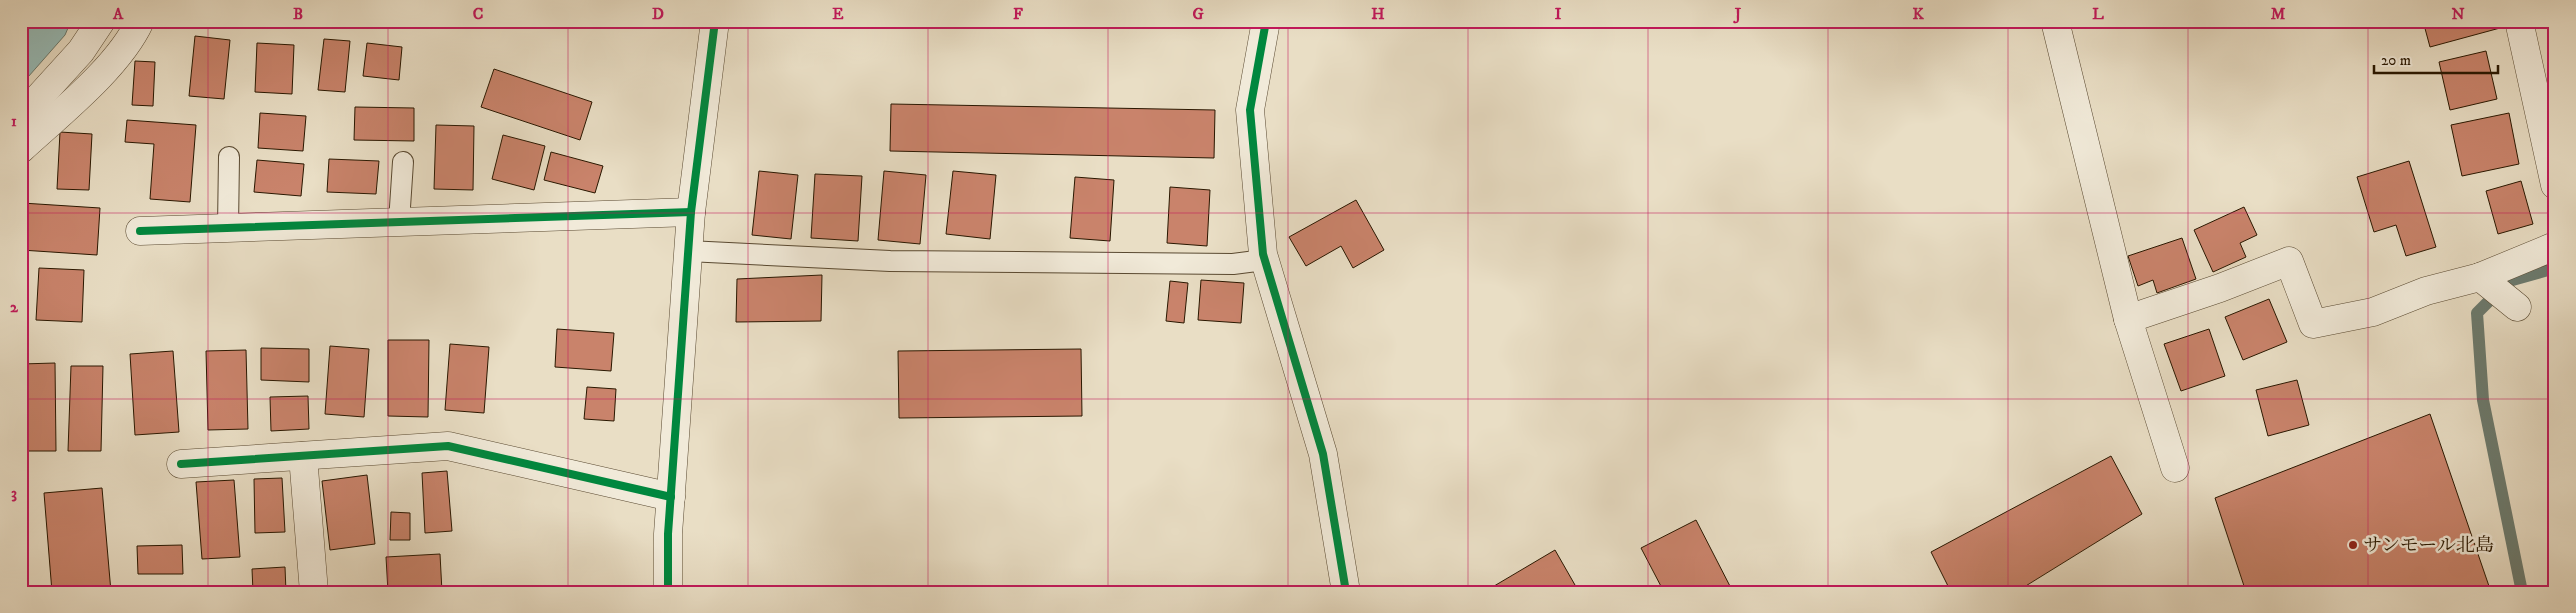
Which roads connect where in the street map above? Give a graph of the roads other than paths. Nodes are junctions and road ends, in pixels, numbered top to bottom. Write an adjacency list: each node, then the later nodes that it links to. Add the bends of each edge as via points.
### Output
1 (102, 21): 7 (street, via 81,51)
2 (140, 21): 8 (street, via 133,36 95,80)
3 (716, 21): 12 (street)
4 (1266, 21): 18 (street, via 1250,110)
5 (2055, 21): 21 (street)
6 (2519, 21): 11 (street)
7 (21, 117)
8 (21, 148)
9 (229, 157): 14 (lane)
10 (403, 162): 13 (lane)
11 (2555, 185)
12 (691, 212): 13 (street); 17 (street)
13 (400, 222): 14 (street)
14 (228, 227): 15 (street)
15 (140, 231)
16 (2555, 246): 19 (street)
17 (688, 252): 18 (lane, via 890,261 1234,264); 25 (street)
18 (1264, 260): 28 (street, via 1323,454)
19 (2480, 277): 20 (street); 21 (street, via 2426,291 2373,312 2313,324 2289,261)
20 (2517, 307)
21 (2128, 319): 24 (street)
22 (303, 456): 23 (street); 25 (street, via 448,446); 26 (street)
23 (181, 464)
24 (2175, 468)
25 (670, 497): 27 (street)
26 (314, 592)
27 (668, 592)
28 (1346, 592)

